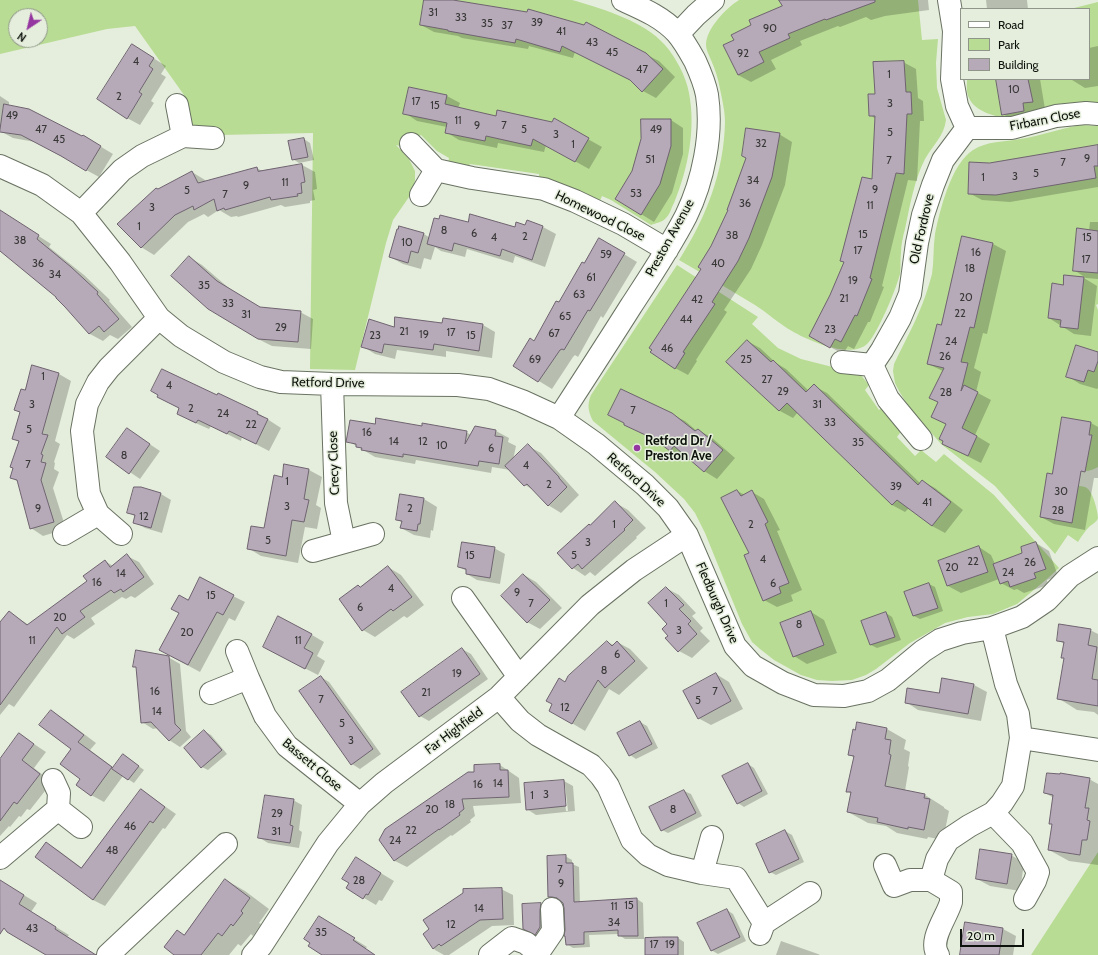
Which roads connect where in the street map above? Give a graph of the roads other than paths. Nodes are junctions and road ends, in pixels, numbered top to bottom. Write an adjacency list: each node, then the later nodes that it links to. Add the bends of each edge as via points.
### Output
1 (623, 0): 4 (street, Preston Avenue, via 657,17)
2 (713, 0): 4 (street)
3 (949, 0): 7 (street, via 954,31 952,79 957,106)
4 (678, 34): 15 (street, Preston Avenue, via 700,73 707,95 708,121 706,151 700,178 686,215)
5 (176, 105): 8 (street)
6 (1098, 114): 7 (street, Firbarn Close, via 1056,116 1012,128)
7 (967, 128): 18 (street, Old Fordrove, via 943,160 932,185 918,236 910,294 900,318)
8 (183, 136): 9 (street); 14 (street, via 142,156 122,170)
9 (213, 138)
10 (411, 144): 12 (street)
11 (0, 166): 14 (street, Retford Drive, via 42,185)
12 (436, 170): 13 (street); 15 (street, Homewood Close, via 544,190 622,224)
13 (421, 195)
14 (81, 214): 16 (street, Retford Drive, via 120,262)
15 (667, 250): 20 (street, Preston Avenue)
16 (159, 318): 19 (street, Retford Drive, via 204,352 243,371 280,382); 22 (street, via 109,368 98,382 87,404 82,431 89,494)
17 (842, 362): 18 (street)
18 (872, 365): 21 (street, via 888,400)
19 (332, 384): 20 (street, Retford Drive, via 458,385 489,389); 27 (street, Crecy Close, via 336,504)
20 (559, 418): 26 (street, Retford Drive, via 596,444 645,485 668,508)
21 (921, 439)
22 (98, 514): 23 (street); 24 (street)
23 (64, 534)
24 (121, 534)
25 (373, 534): 27 (street)
26 (687, 535): 31 (street, Fledburgh Drive, via 735,646 753,666 783,683 814,695 844,696 868,691 888,680 940,640); 33 (street, Far Highfield, via 634,570 590,606)
27 (344, 542): 28 (street)
28 (313, 551)
29 (1098, 558): 31 (street, Fledburgh Drive, via 1070,576 1047,600 1022,617)
30 (463, 598): 33 (street)
31 (992, 628): 37 (street, via 1006,684 1018,714)
32 (237, 651): 34 (street, Bassett Close)
33 (520, 677): 36 (street, Far Highfield)
34 (248, 678): 35 (street); 40 (street, Bassett Close, via 265,716 287,746)
35 (212, 693)
36 (499, 697): 40 (street, Far Highfield, via 384,783); 48 (street, via 520,721 538,735 591,765 608,786 632,840 648,855 668,865)
37 (1022, 738): 38 (street); 42 (street, via 1013,786)
38 (1098, 750)
39 (53, 780): 41 (street, via 59,793)
40 (360, 804): 53 (street, Far Highfield, via 328,843)
41 (58, 809): 43 (street); 46 (street)
42 (993, 813): 49 (street, via 948,840); 51 (street, via 1022,843 1038,872)
43 (81, 827)
44 (712, 837): 48 (street)
45 (226, 844): 54 (street)
46 (0, 858)
47 (885, 865): 49 (street, via 894,886 910,880)
48 (702, 873): 50 (street, via 736,878 762,928)
49 (931, 880): 56 (street, via 951,892 950,903 934,945)
50 (810, 893)
51 (1025, 899)
52 (552, 909): 55 (street, via 553,931 538,953 526,943 512,938)
53 (262, 952)
54 (108, 955)
55 (490, 955)
56 (938, 955)

